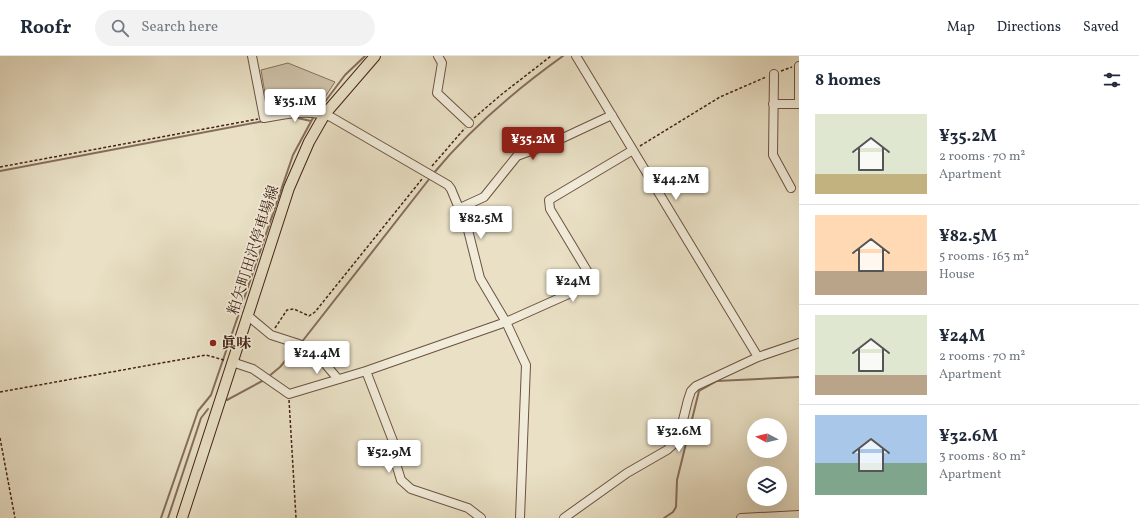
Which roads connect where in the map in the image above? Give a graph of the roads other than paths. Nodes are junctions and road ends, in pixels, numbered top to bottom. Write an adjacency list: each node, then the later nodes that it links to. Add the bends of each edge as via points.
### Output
1 (252, 56): 8 (street, via 264,118 296,113)
2 (375, 56): 8 (main road, 粕矢町田沢停車場線)
3 (438, 56): 10 (street, via 442,62 437,93)
4 (576, 56): 9 (street)
5 (799, 66): 7 (street, via 799,104)
6 (774, 74): 7 (street)
7 (774, 104): 12 (street, via 773,154)
8 (325, 114): 13 (street, via 345,123 448,185); 14 (main road, 粕矢町田沢停車場線, via 309,142 289,188)
9 (612, 115): 11 (street); 13 (street, via 517,156 484,197)
10 (469, 123)
11 (633, 150): 15 (street, via 549,200 550,209 593,282); 17 (street)
12 (791, 188)
13 (460, 208): 15 (street, via 480,278)
14 (247, 315): 18 (main road, 粕矢町田沢停車場線); 20 (street, via 271,335 314,352)
15 (506, 322): 19 (street); 24 (street, via 526,365)
16 (799, 343): 17 (street)
17 (758, 357): 25 (street, via 696,386 689,396 678,440 667,450 627,473)
18 (229, 361): 20 (street, via 248,366 289,394); 22 (main road, 粕矢町田沢停車場線)
19 (366, 371): 20 (street); 23 (street, via 396,449 401,480 412,489 468,508)
20 (338, 379)
21 (799, 516): 26 (street)
22 (182, 518)
23 (481, 518)
24 (520, 518)
25 (564, 518)
26 (741, 518)

